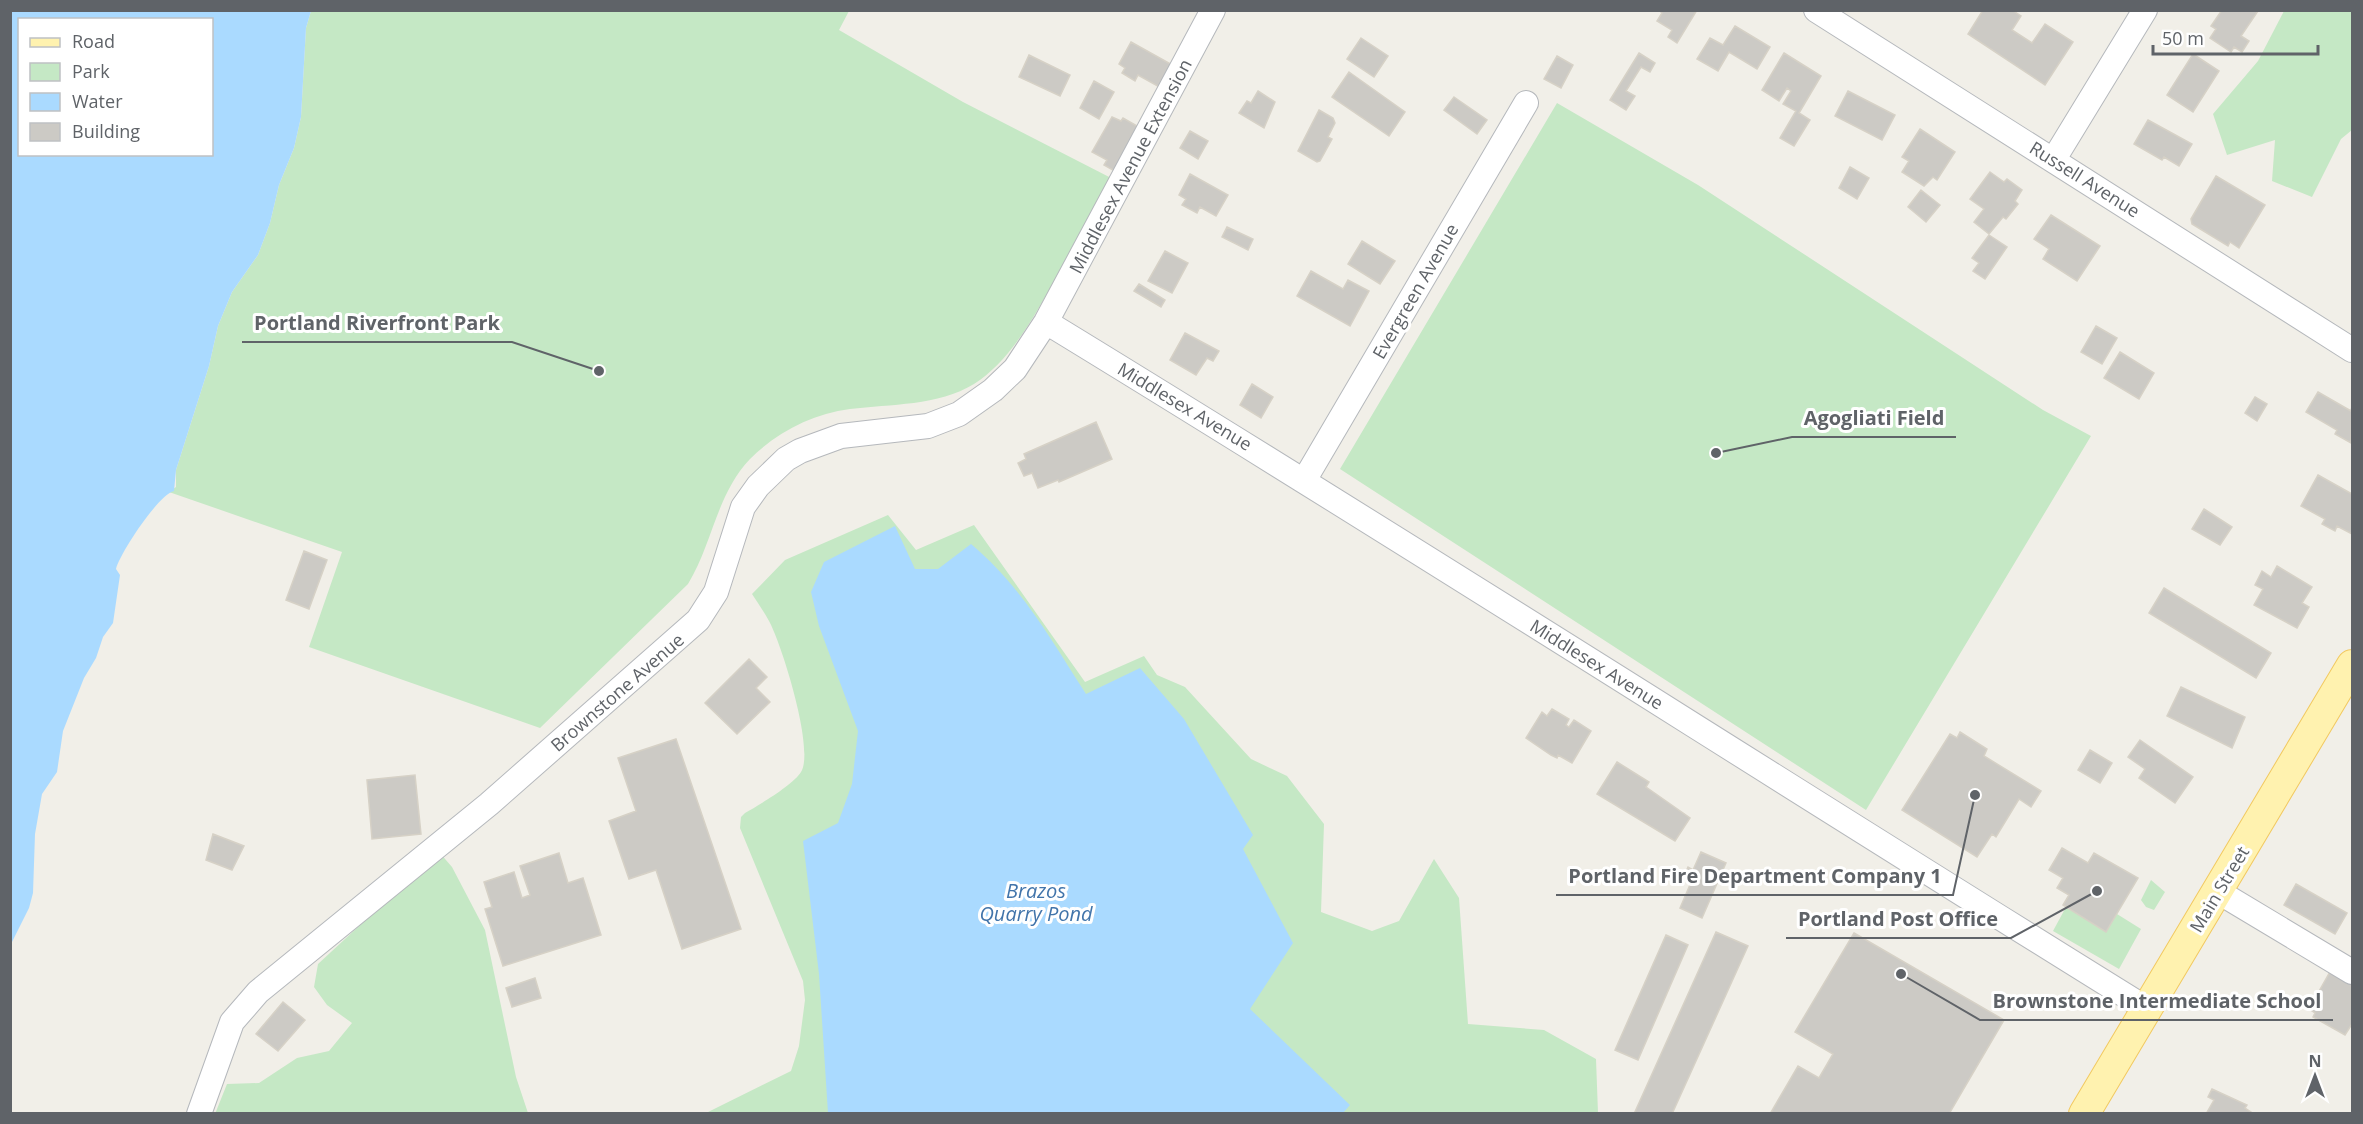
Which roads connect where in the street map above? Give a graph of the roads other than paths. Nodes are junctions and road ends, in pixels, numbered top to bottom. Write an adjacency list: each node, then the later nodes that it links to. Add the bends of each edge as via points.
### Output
1 (1213, 10): 6 (street, Middlesex Avenue Extension)
2 (1816, 10): 5 (street, Russell Avenue)
3 (2145, 10): 5 (street)
4 (1526, 103): 8 (street, Evergreen Avenue)
5 (2054, 159): 7 (street, Russell Avenue)
6 (1046, 322): 8 (street, Middlesex Avenue); 13 (street, Brownstone Avenue, via 1015,369 959,414 928,426 828,440 800,451 776,468 743,507 716,592 698,620 489,804 258,992 232,1022)
7 (2352, 350)
8 (1305, 479): 12 (street, Middlesex Avenue)
9 (2352, 664): 10 (main road, Main Street)
10 (2217, 891): 11 (street); 12 (main road, Main Street)
11 (2352, 972)
12 (2147, 1009): 14 (main road, Main Street)
13 (199, 1113)
14 (2084, 1113)

